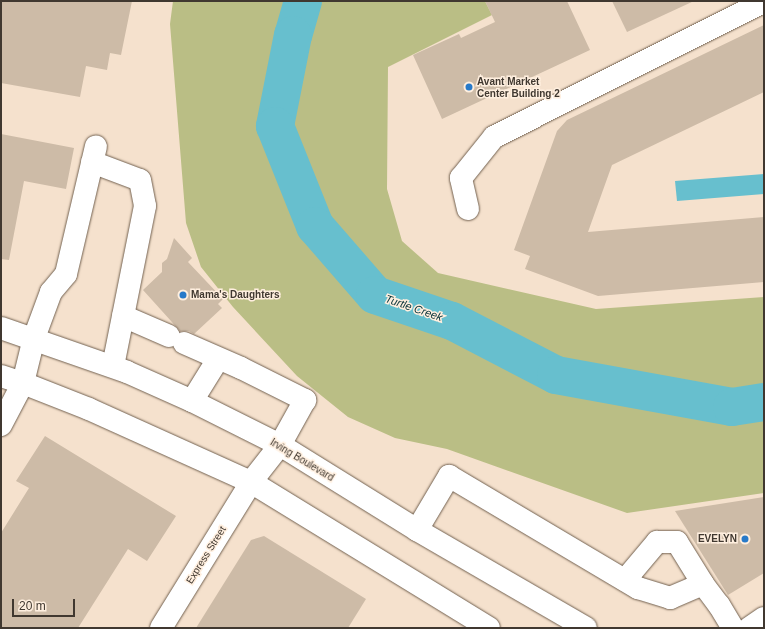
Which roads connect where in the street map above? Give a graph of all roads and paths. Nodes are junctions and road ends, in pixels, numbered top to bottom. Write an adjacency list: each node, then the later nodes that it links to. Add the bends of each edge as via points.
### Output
1 (764, 2): 2 (main road, via 494,137 461,178)
2 (468, 209)
3 (123, 316): 5 (main road, via 145,206 140,180 94,154 66,274 50,292); 6 (main road); 7 (main road)
4 (1, 328): 5 (main road, Irving Boulevard)
5 (34, 338): 7 (main road, Irving Boulevard); 9 (main road)
6 (218, 359): 10 (main road); 12 (main road, Express Street, via 305,400)
7 (113, 366): 10 (main road, Irving Boulevard)
8 (1, 376): 9 (main road)
9 (23, 383): 11 (main road); 13 (main road, via 96,412)
10 (192, 401): 12 (main road, Irving Boulevard)
11 (1, 426)
12 (280, 445): 13 (main road, Express Street); 14 (main road, Irving Boulevard)
13 (251, 482): 18 (main road, Express Street); 19 (main road)
14 (417, 530): 15 (main road, via 449,476); 20 (main road, Irving Boulevard)
15 (625, 580): 16 (main road, via 638,588 670,598); 16 (main road, via 657,542 677,542)
16 (703, 584): 21 (main road)
17 (764, 618): 22 (main road)
18 (161, 628)
19 (490, 628)
20 (586, 628)
21 (732, 628)
22 (749, 628)

